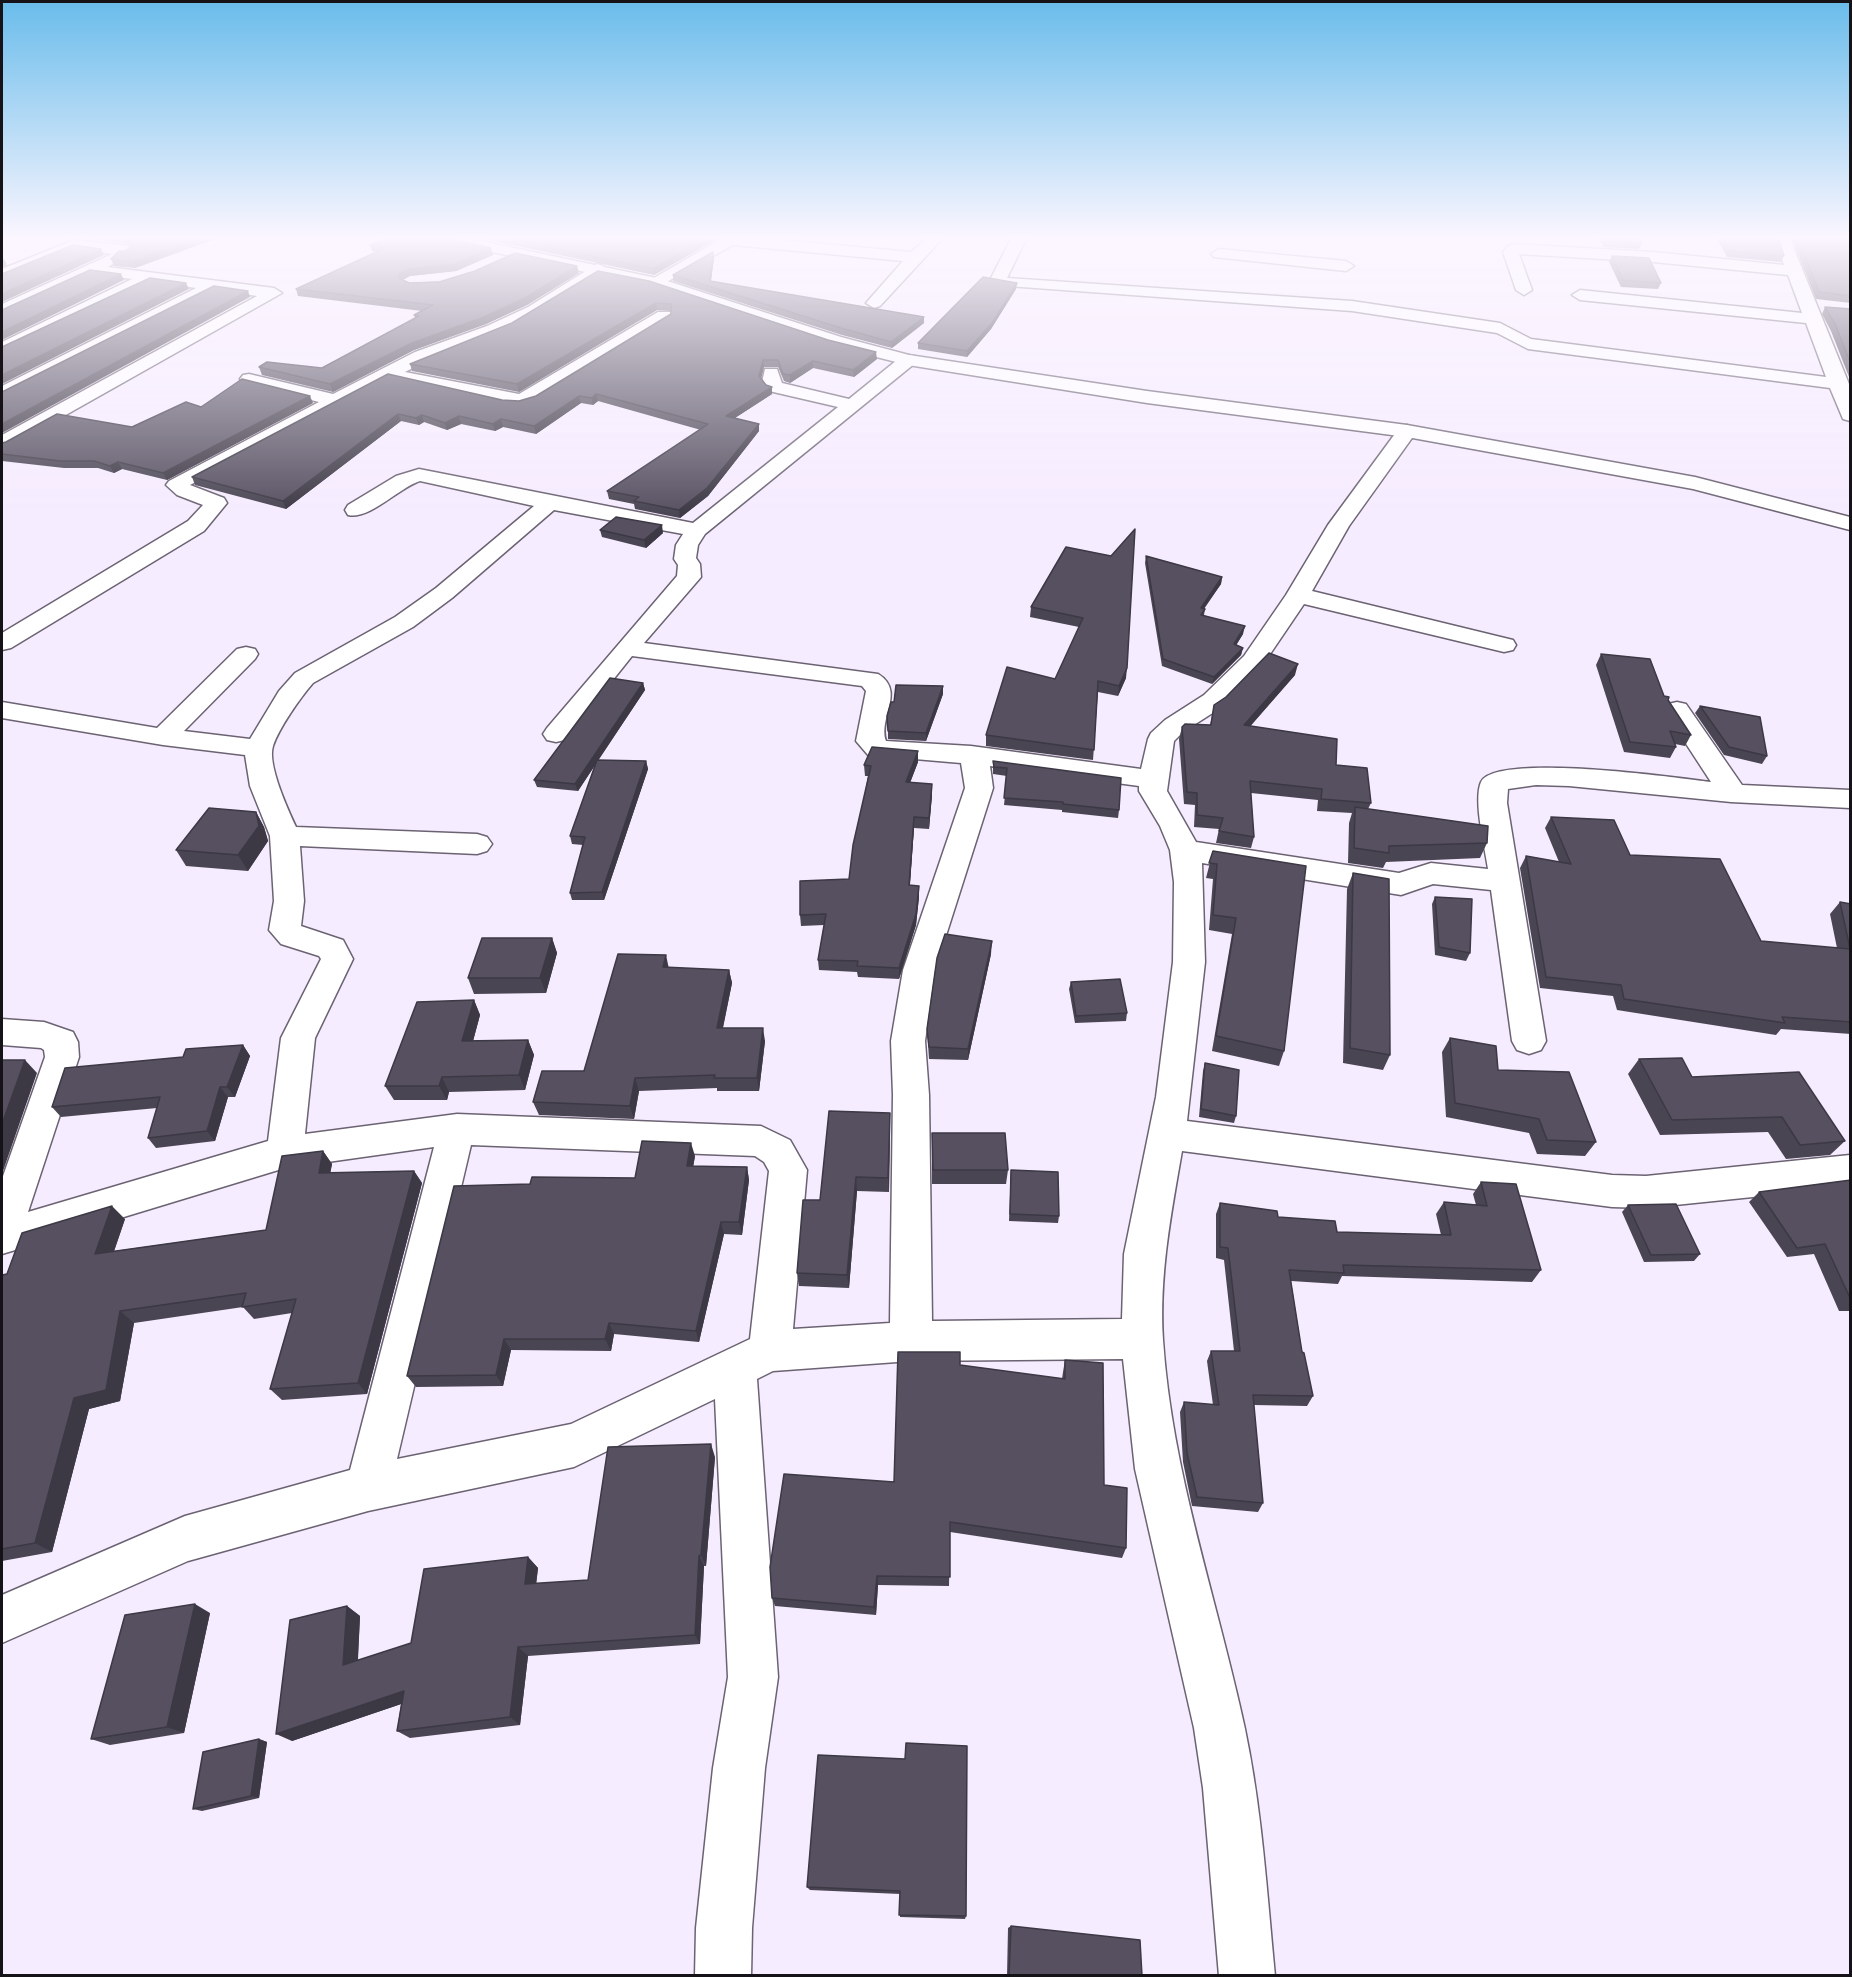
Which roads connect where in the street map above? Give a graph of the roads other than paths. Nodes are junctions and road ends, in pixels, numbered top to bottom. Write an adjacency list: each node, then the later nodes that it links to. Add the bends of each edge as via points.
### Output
1 (37, 331): 9 (street)
2 (123, 331): 15 (street)
3 (205, 331): 20 (street)
4 (489, 331): 11 (street)
5 (639, 331): 11 (street, via 520,400)
6 (806, 331): 10 (street)
7 (1506, 331): 14 (street, via 1528,344)
8 (1824, 331): 14 (street)
9 (2, 348)
10 (908, 360): 17 (street); 19 (street)
11 (386, 373): 16 (street)
12 (771, 373): 17 (street, via 771,382 780,388)
13 (249, 379): 16 (street)
14 (1845, 388): 18 (street)
15 (2, 393)
16 (337, 400): 26 (street, via 180,482 176,485 184,491 216,503 196,526)
17 (852, 405): 24 (street)
18 (1851, 415)
19 (1407, 431): 23 (street, via 1695,483); 25 (street, via 1339,525)
20 (2, 443)
21 (550, 503): 22 (street, via 419,475 403,480); 24 (street); 35 (street, via 404,622 304,678)
22 (356, 510)
23 (1851, 524)
24 (697, 530): 28 (street, via 687,545 689,577)
25 (1298, 595): 27 (street); 37 (street, via 1253,661 1213,701 1161,739)
26 (2, 644)
27 (1504, 645)
28 (626, 648): 33 (street); 36 (street, via 869,679 879,691 870,741 873,746 883,750)
29 (246, 654): 34 (street)
30 (1677, 710): 38 (street)
31 (13, 711): 32 (street); 34 (street)
32 (2, 731)
33 (556, 734)
34 (163, 737): 35 (street)
35 (258, 748): 40 (street, via 264,786)
36 (971, 755): 37 (street); 52 (street, via 978,771 979,788 919,970 908,1041)
37 (1153, 779): 42 (street, via 1153,791)
38 (1733, 794): 39 (street); 43 (street, via 1572,778 1500,779 1492,794)
39 (1851, 799)
40 (285, 836): 41 (street); 48 (street, via 289,901 285,930 292,936 332,948 337,959 298,1038)
41 (477, 844)
42 (1185, 850): 43 (street, via 1401,884 1431,873); 47 (street, via 1189,962)
43 (1505, 881): 45 (street)
44 (2, 1032): 50 (street, via 44,1035 61,1042 62,1057)
45 (1529, 1041)
46 (457, 1129): 48 (street); 53 (street, via 761,1141 777,1151 788,1170); 54 (street)
47 (1167, 1134): 49 (street, via 1612,1191 1646,1192); 51 (street, via 1144,1254)
48 (285, 1152): 50 (street)
49 (1851, 1171)
50 (2, 1235)
51 (1142, 1340): 52 (street); 57 (street, via 1157,1469 1219,1728 1229,1788)
52 (911, 1341): 53 (street)
53 (753, 1360): 54 (street, via 574,1445); 56 (street, via 753,1677 739,1768)
54 (368, 1488): 55 (street, via 185,1539)
55 (2, 1619)
56 (723, 1976)
57 (1247, 1976)

